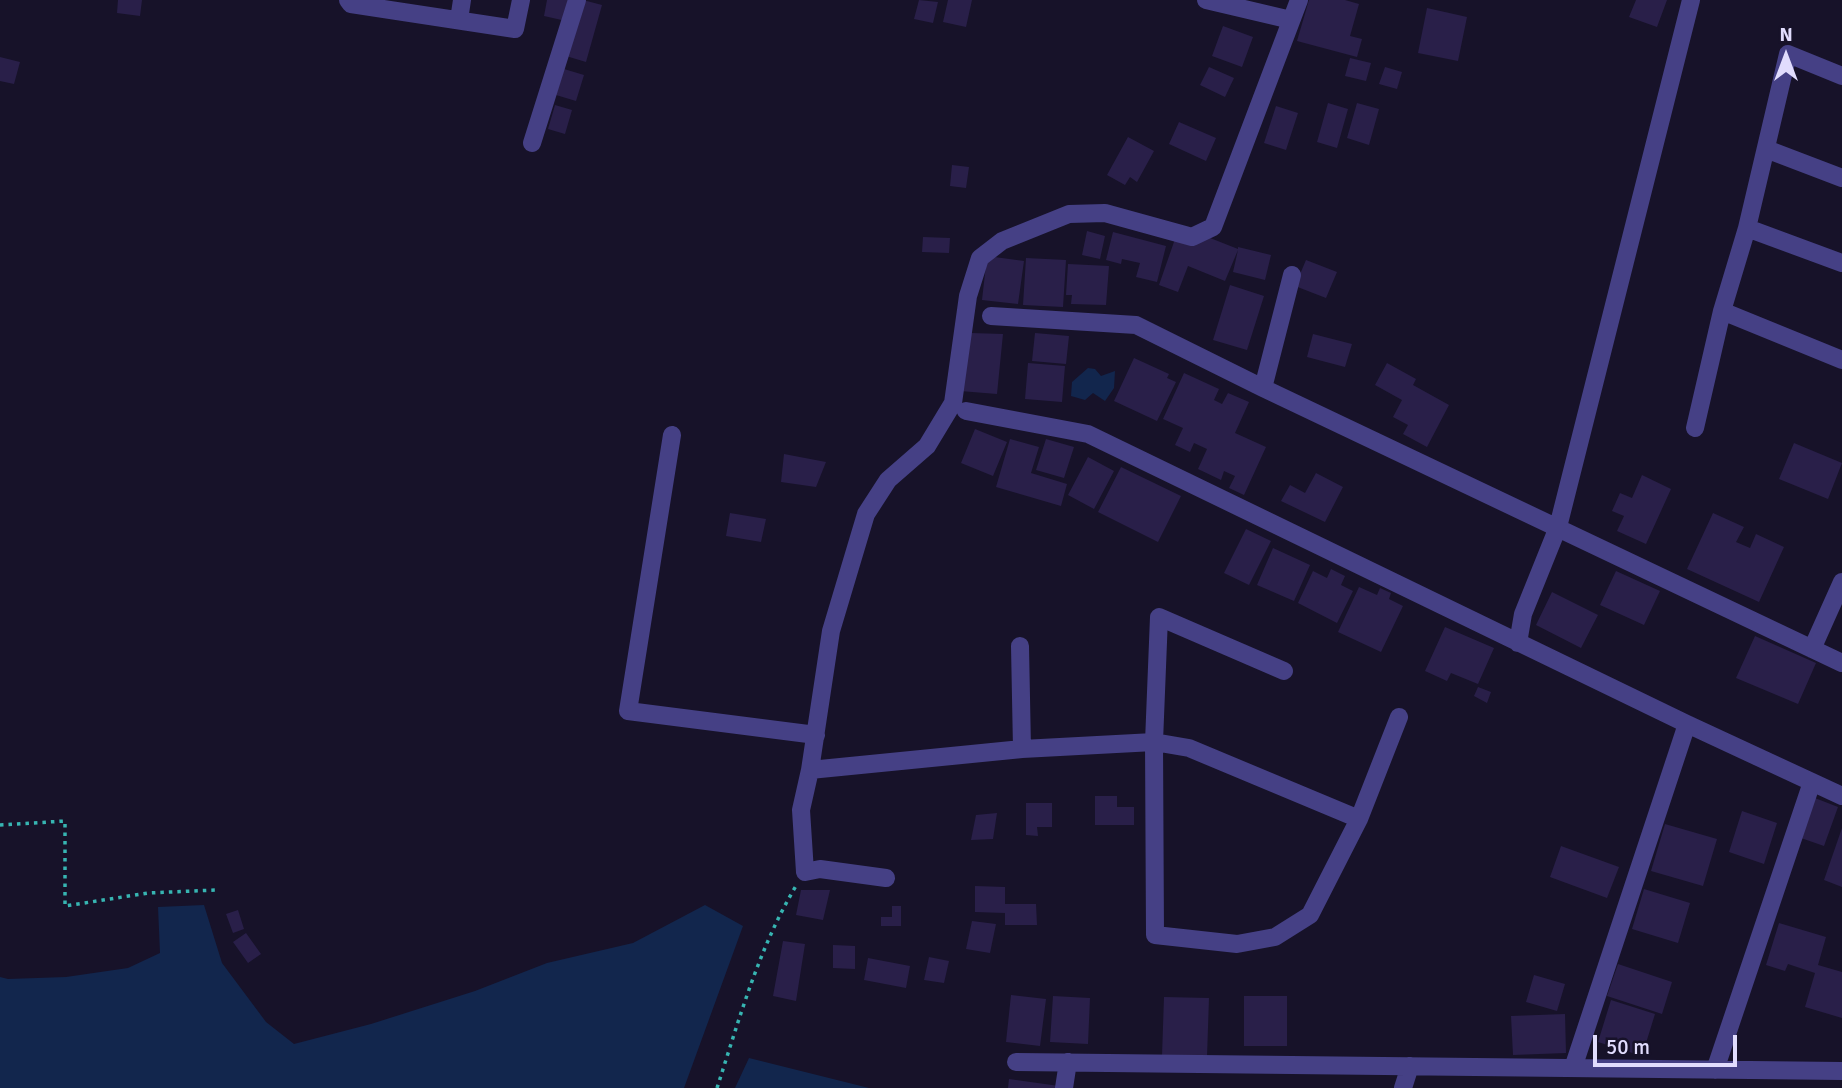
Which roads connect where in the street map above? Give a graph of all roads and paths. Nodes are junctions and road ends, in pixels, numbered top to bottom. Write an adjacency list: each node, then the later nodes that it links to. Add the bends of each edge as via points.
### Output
1 (348, 0): 8 (street)
2 (463, 0): 8 (street)
3 (521, 0): 8 (street, via 515,29)
4 (577, 0): 11 (street)
5 (1206, 0): 9 (street)
6 (1299, 0): 9 (street)
7 (1691, 0): 24 (street)
8 (459, 20)
9 (1292, 20): 33 (street, via 1213,227 1192,237 1105,213 1069,214 1002,241 980,258 968,296 953,403 927,446 888,480 866,513 831,631)
10 (1842, 76): 12 (street, via 1787,54)
11 (532, 142)
12 (1766, 149): 13 (street); 14 (street)
13 (1842, 178)
14 (1747, 228): 15 (street); 17 (street)
15 (1842, 263)
16 (1292, 275): 20 (street)
17 (1722, 311): 19 (street); 22 (street)
18 (991, 316): 20 (street, via 1136,324)
19 (1842, 360)
20 (1263, 388): 24 (street)
21 (966, 411): 26 (street, via 1088,435)
22 (1695, 428)
23 (672, 435): 33 (street, via 628,711)
24 (1558, 527): 26 (street, via 1523,614); 28 (street)
25 (1842, 582): 28 (street)
26 (1518, 643): 32 (street)
27 (1020, 646): 35 (street)
28 (1812, 649): 29 (street)
29 (1842, 663)
30 (1284, 671): 34 (street, via 1159,617)
31 (1399, 716): 39 (street)
32 (1687, 724): 37 (street); 47 (street)
33 (816, 735): 36 (street)
34 (1154, 742): 35 (street); 39 (street, via 1189,748); 39 (street, via 1155,935 1237,944 1275,937 1310,915)
35 (1022, 749): 36 (street)
36 (810, 770): 41 (street, via 801,810)
37 (1812, 782): 38 (street); 48 (street)
38 (1842, 796)
39 (1359, 819)
40 (0, 825): 43 (path, via 65,821 65,905 148,893)
41 (805, 872): 42 (street, via 820,869); 50 (path, via 776,923)
42 (887, 878)
43 (215, 890)
44 (1016, 1062): 45 (street)
45 (1068, 1062): 46 (street); 51 (street)
46 (1410, 1066): 47 (street); 52 (street)
47 (1573, 1068): 48 (street)
48 (1714, 1070): 49 (street)
49 (1842, 1071)
50 (717, 1088)
51 (1064, 1088)
52 (1404, 1088)

